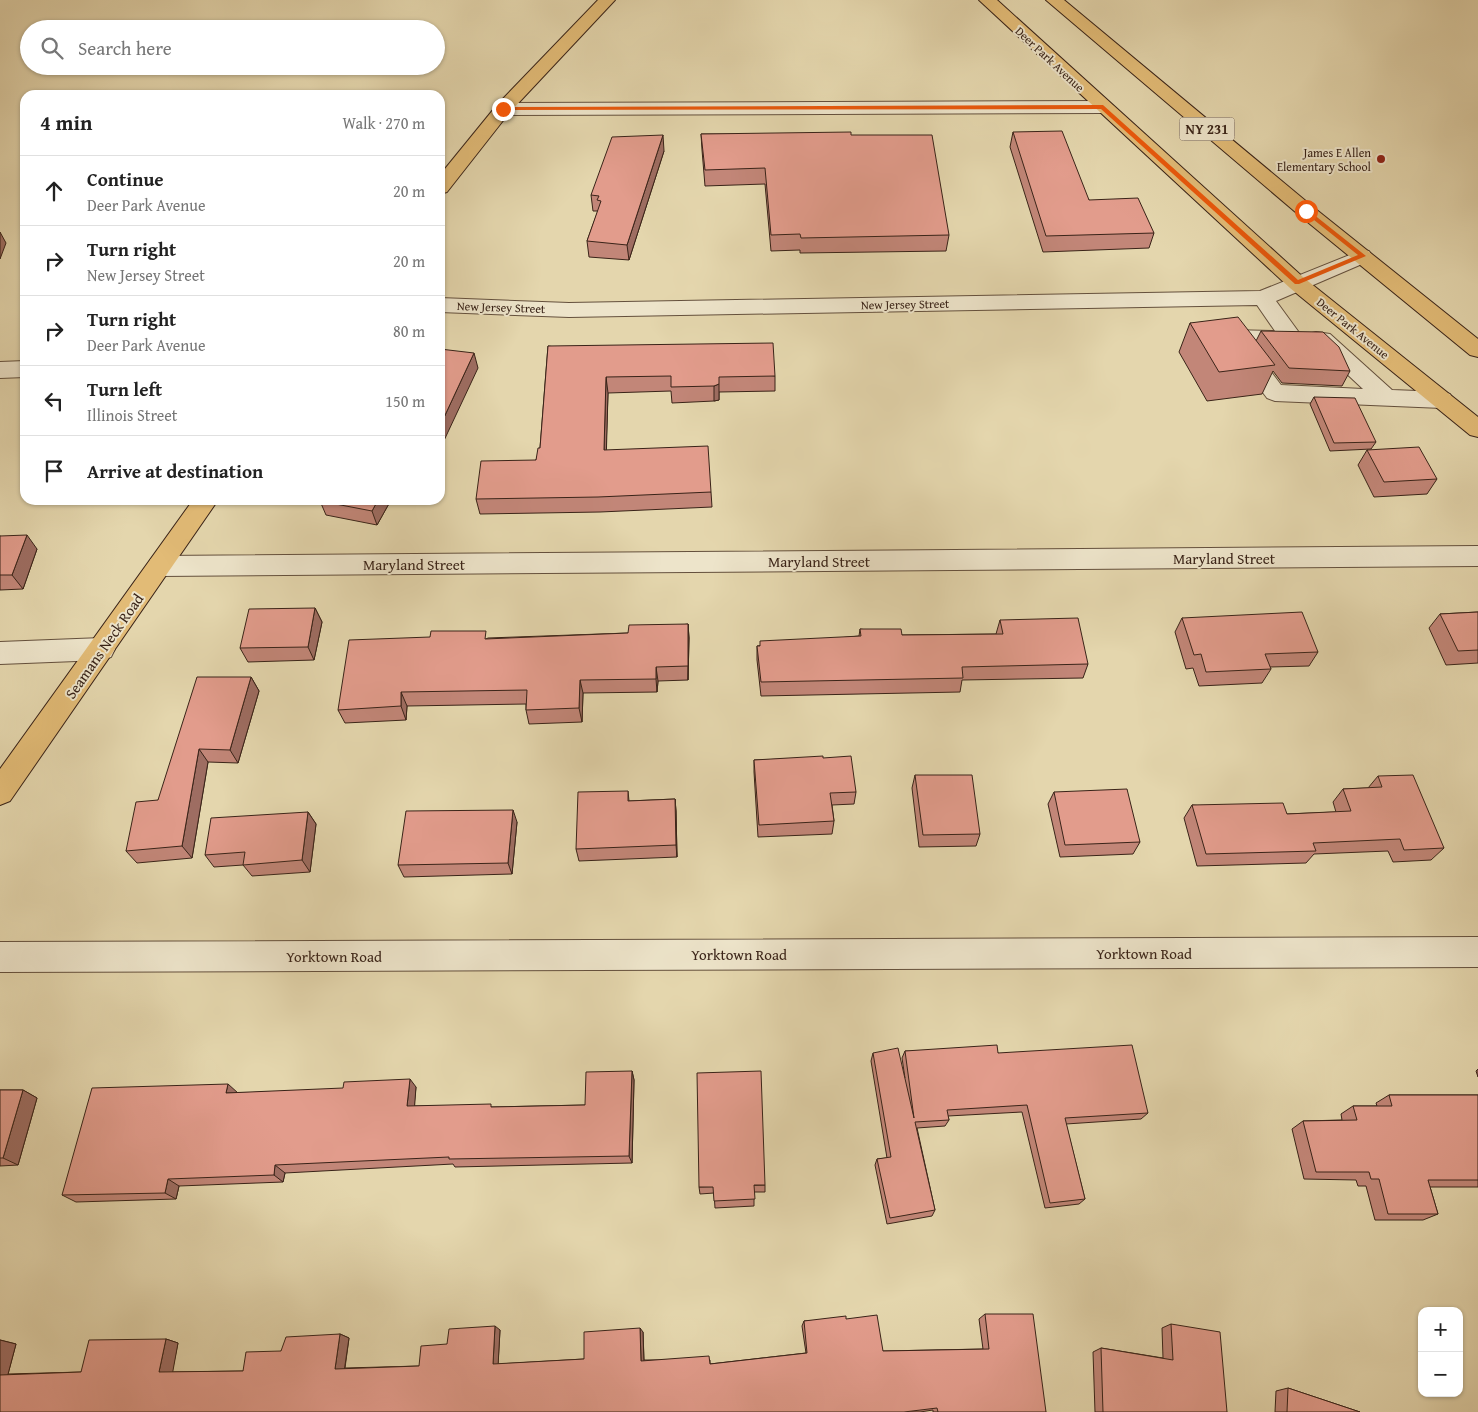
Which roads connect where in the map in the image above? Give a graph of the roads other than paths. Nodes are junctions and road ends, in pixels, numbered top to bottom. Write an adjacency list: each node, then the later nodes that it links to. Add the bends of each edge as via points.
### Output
1 (608, 0): 5 (main road)
2 (987, 0): 4 (main road, Deer Park Avenue)
3 (1054, 0): 7 (main road, NY 231)
4 (1103, 107): 5 (street); 8 (main road, Deer Park Avenue)
5 (503, 109): 6 (main road)
6 (445, 182)
7 (1362, 256): 8 (street, New Jersey Street); 14 (main road, NY 231)
8 (1297, 283): 9 (street, New Jersey Street); 11 (main road, Deer Park Avenue)
9 (1263, 298): 10 (street, New Jersey Street, via 569,310); 13 (street)
10 (445, 305)
11 (1351, 326): 12 (street); 20 (main road, Deer Park Avenue)
12 (1322, 339): 13 (street); 19 (street)
13 (1295, 342): 18 (street, via 1232,337 1275,393)
14 (1478, 350)
15 (20, 369): 16 (street)
16 (0, 370)
17 (1322, 374): 18 (street)
18 (1341, 396): 19 (street)
19 (1388, 399): 20 (street)
20 (1442, 400): 21 (main road, Deer Park Avenue)
21 (1478, 430)
22 (203, 505): 24 (main road, Seamans Neck Road)
23 (1478, 556): 24 (street, Maryland Street)
24 (160, 566): 25 (main road, Seamans Neck Road)
25 (102, 649): 26 (street); 27 (main road, Seamans Neck Road)
26 (0, 653)
27 (0, 792)
28 (1478, 952): 29 (street, Yorktown Road)
29 (0, 957)

